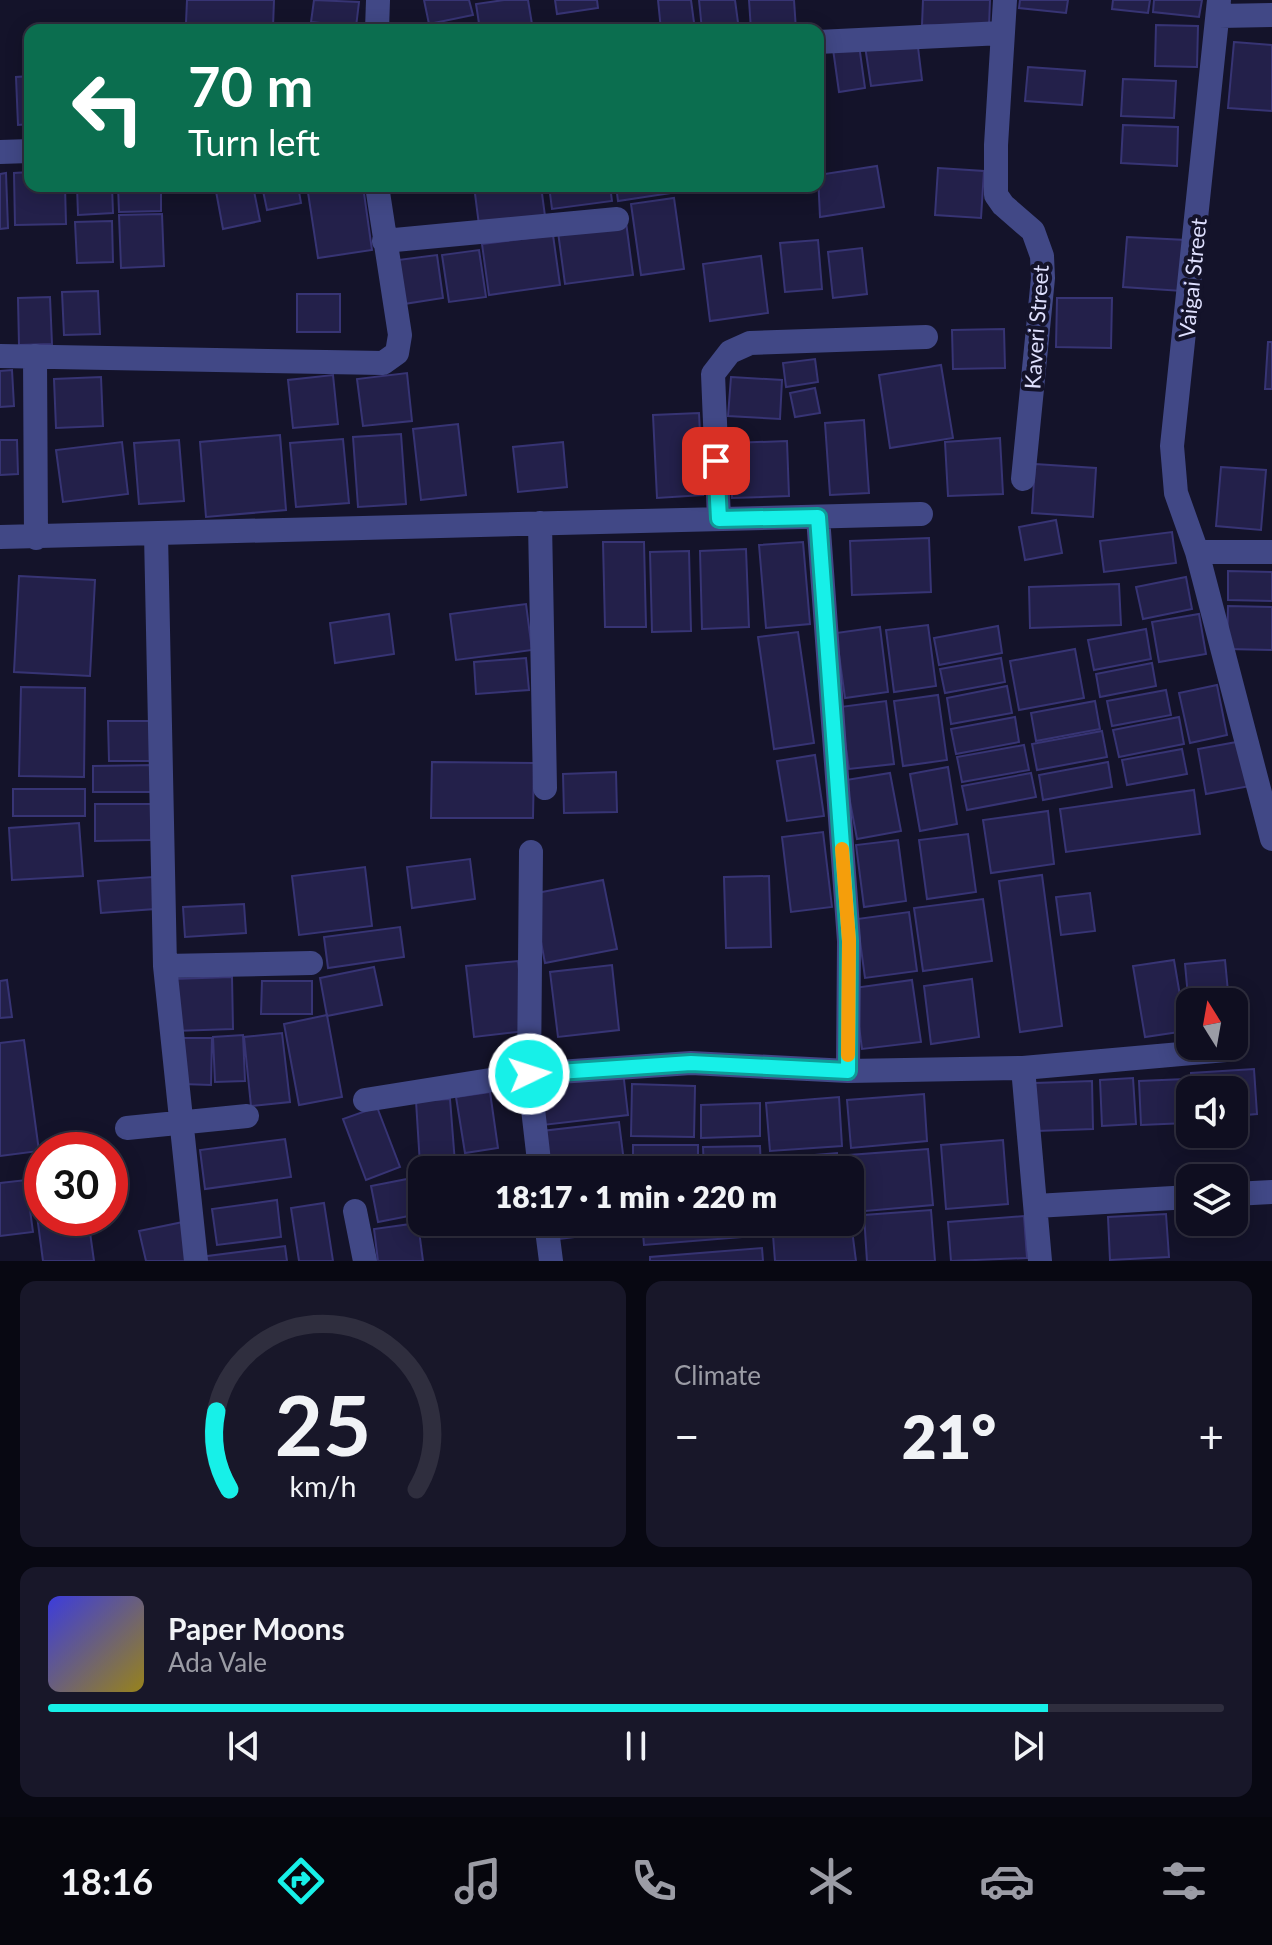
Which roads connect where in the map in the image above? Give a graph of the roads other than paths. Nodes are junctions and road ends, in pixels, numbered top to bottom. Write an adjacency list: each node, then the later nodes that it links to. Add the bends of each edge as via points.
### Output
1 (378, 0): 5 (street)
2 (1005, 0): 6 (street, Kaveri Street)
3 (1219, 8): 4 (street); 24 (street, Vaigai Street, via 1172,446 1176,493)
4 (1272, 15)
5 (377, 24)
6 (1002, 33): 7 (street); 16 (street, Kaveri Street, via 996,195 1039,242 1043,278)
7 (824, 42)
8 (24, 151): 9 (street)
9 (0, 152)
10 (378, 192): 12 (street)
11 (617, 219): 12 (street)
12 (384, 241): 15 (street, via 400,335 397,353 383,363)
13 (926, 337): 19 (street, via 750,343 730,352 713,374)
14 (0, 356): 15 (street)
15 (35, 356): 23 (street)
16 (1023, 479)
17 (921, 514): 18 (street)
18 (818, 517): 19 (street); 34 (street, via 849,941)
19 (719, 519): 20 (street)
20 (540, 523): 21 (street); 27 (street)
21 (156, 534): 23 (street); 31 (street)
22 (0, 537): 23 (street)
23 (36, 538)
24 (1197, 552): 25 (street); 26 (street, Vaigai Street)
25 (1272, 552)
26 (1260, 749): 28 (street, Vaigai Street)
27 (545, 788)
28 (1272, 839)
29 (531, 852): 35 (street)
30 (311, 963): 31 (street)
31 (165, 966): 38 (street)
32 (1176, 1054): 33 (street)
33 (1023, 1068): 34 (street); 44 (street)
34 (848, 1071): 35 (street, via 691,1063)
35 (529, 1074): 36 (street); 40 (street)
36 (365, 1100)
37 (247, 1116): 38 (street)
38 (181, 1122): 39 (street); 47 (street)
39 (127, 1128)
40 (538, 1156)
41 (1272, 1192): 42 (street)
42 (1248, 1193)
43 (1176, 1198): 44 (street)
44 (1036, 1206): 50 (street)
45 (355, 1211): 48 (street)
46 (548, 1236): 49 (street)
47 (196, 1261)
48 (365, 1261)
49 (551, 1261)
50 (1040, 1261)

